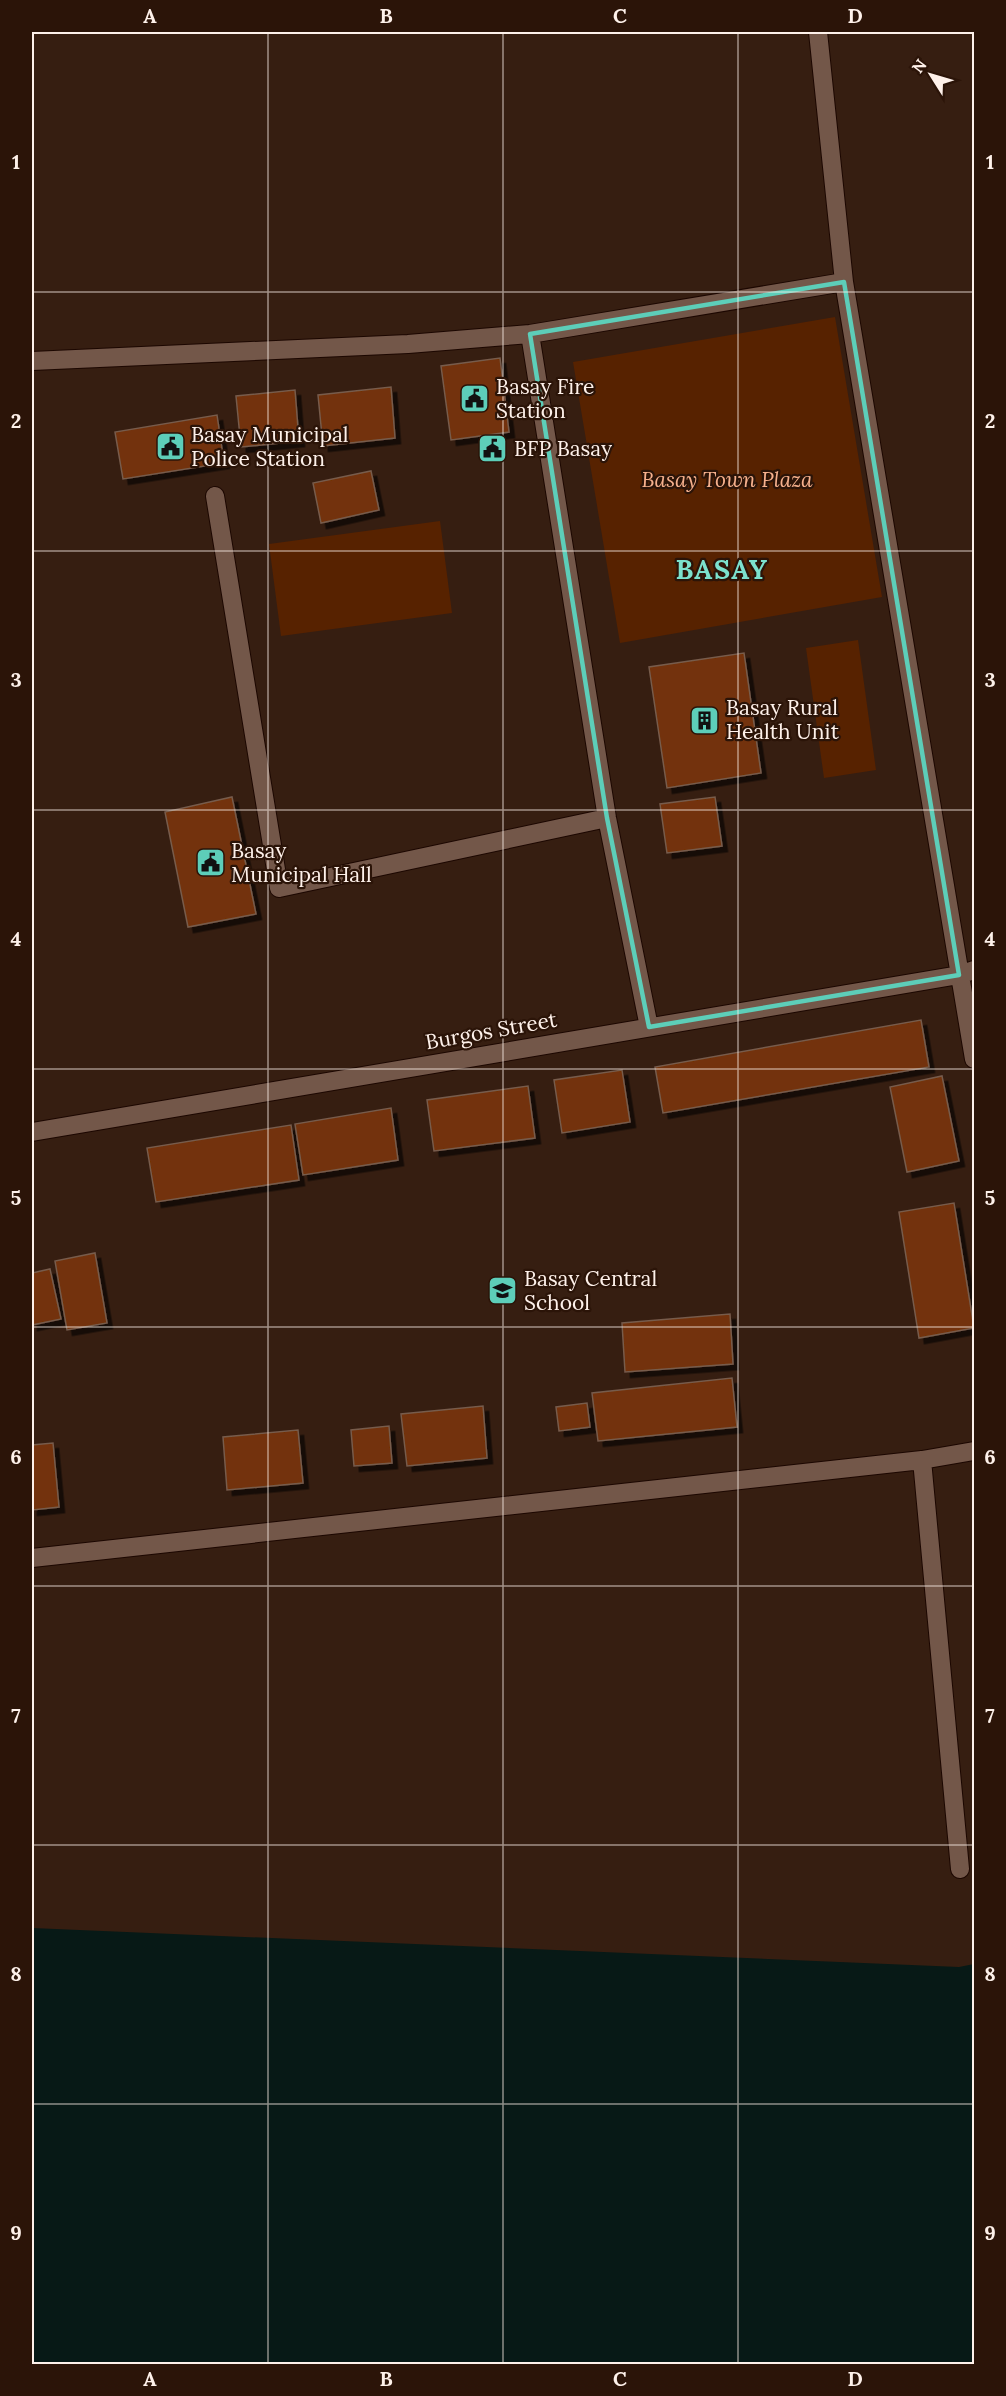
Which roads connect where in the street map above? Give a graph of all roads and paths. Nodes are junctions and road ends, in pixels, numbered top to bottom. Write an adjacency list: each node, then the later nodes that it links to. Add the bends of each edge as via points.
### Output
1 (818, 32): 2 (street)
2 (844, 282): 3 (street); 7 (street)
3 (530, 334): 4 (street, via 408,344); 6 (street)
4 (32, 361)
5 (215, 496): 6 (street, via 279,888)
6 (607, 818): 8 (street)
7 (967, 973): 8 (street, Burgos Street); 9 (street)
8 (649, 1027): 10 (street, Burgos Street)
9 (975, 1059)
10 (32, 1132)
11 (975, 1451): 12 (street)
12 (922, 1460): 13 (street); 14 (street)
13 (32, 1558)
14 (960, 1869)

